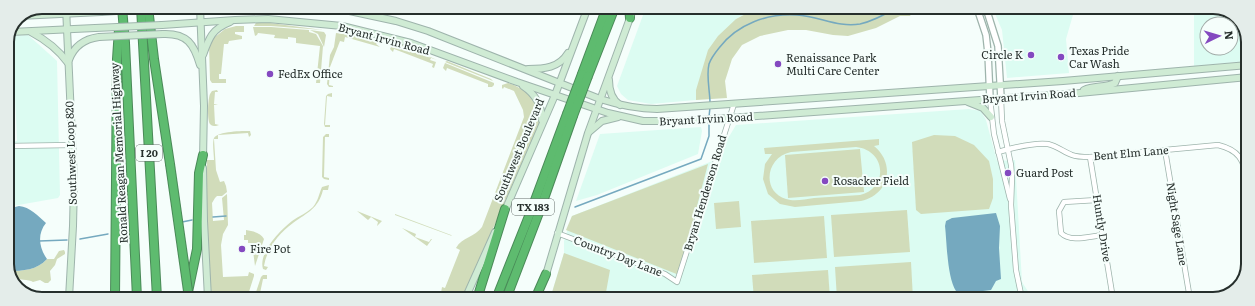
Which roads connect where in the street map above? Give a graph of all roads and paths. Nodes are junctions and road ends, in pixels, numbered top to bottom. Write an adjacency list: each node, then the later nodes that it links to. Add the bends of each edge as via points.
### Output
1 (67, 14): 15 (main road); 19 (main road, Southwest Loop 820)
2 (121, 14): 69 (highway, via 118,42)
3 (122, 14): 70 (highway, Ronald Reagan Memorial Highway / I 20)
4 (141, 14): 71 (highway, I 20)
5 (149, 14): 72 (highway, bridge)
6 (200, 14): 18 (main road)
7 (365, 14): 26 (main road, Bryant Irvin Road, via 448,38)
8 (585, 14): 22 (main road, Southwest Boulevard)
9 (605, 14): 28 (highway, TX 183)
10 (612, 14): 28 (highway, TX 183)
11 (630, 14): 16 (highway)
12 (631, 14): 16 (main road)
13 (979, 14): 34 (street, via 986,35)
14 (988, 14): 35 (street, via 998,46)
15 (31, 16)
16 (630, 18): 27 (main road)
17 (235, 20): 18 (main road, Bryant Irvin Road); 23 (main road, via 212,33); 32 (main road, Bryant Irvin Road, via 287,20 354,29 411,44)
18 (200, 22): 19 (main road, Bryant Irvin Road, bridge); 23 (main road)
19 (68, 30): 21 (main road, Bryant Irvin Road); 24 (main road, Southwest Loop 820)
20 (16, 32): 21 (main road, Bryant Irvin Road)
21 (30, 32): 24 (main road, via 54,46)
22 (574, 45): 26 (main road, via 566,58 556,65 546,69); 33 (main road, Southwest Boulevard)
23 (202, 58): 30 (main road)
24 (68, 64): 30 (main road, bridge, via 71,55 85,40 99,37 176,34 191,43); 53 (main road, Southwest Loop 820)
25 (1241, 66): 29 (main road, Bryant Irvin Road)
26 (523, 68): 33 (main road, Bryant Irvin Road)
27 (610, 73): 40 (main road); 44 (main road, via 610,92)
28 (585, 75): 47 (highway, TX 183, bridge)
29 (1118, 76): 35 (main road, Bryant Irvin Road); 36 (main road, via 1116,83 1091,87)
30 (203, 77): 58 (main road)
31 (1241, 78): 36 (main road, Bryant Irvin Road)
32 (517, 82): 37 (main road, Bryant Irvin Road); 51 (main road, via 538,101)
33 (558, 84): 37 (main road, Southwest Boulevard); 40 (main road, Bryant Irvin Road)
34 (990, 86): 35 (main road, Bryant Irvin Road); 38 (main road, Bryant Irvin Road); 41 (street)
35 (1001, 86): 39 (street)
36 (1079, 93): 39 (main road, Bryant Irvin Road)
37 (554, 94): 45 (main road, Bryant Irvin Road); 51 (main road, Southwest Boulevard)
38 (814, 98): 43 (main road, Bryant Irvin Road); 46 (main road)
39 (1001, 98): 41 (main road, Bryant Irvin Road); 55 (street, via 1002,121)
40 (600, 99): 44 (main road, Bryant Irvin Road); 45 (main road)
41 (990, 99): 42 (main road, Bryant Irvin Road); 50 (street)
42 (965, 101): 46 (main road, Bryant Irvin Road); 50 (main road, via 983,108)
43 (734, 104): 44 (main road, Bryant Irvin Road, via 648,109); 49 (street, Bryan Henderson Road)
44 (621, 106)
45 (597, 110): 48 (main road, Bryant Irvin Road); 52 (main road)
46 (815, 112): 49 (main road, Bryant Irvin Road)
47 (570, 115): 77 (highway, TX 183); 78 (highway, TX 183, via 540,210)
48 (621, 117): 49 (main road, Bryant Irvin Road, via 658,122); 52 (main road, via 602,121)
49 (729, 118): 67 (street, Bryan Henderson Road)
50 (991, 118): 57 (street)
51 (542, 125): 63 (main road, Southwest Boulevard)
52 (588, 133): 64 (main road)
53 (72, 145): 54 (street); 68 (main road, Southwest Loop 820, via 73,226)
54 (14, 146)
55 (1008, 149): 57 (street, Bent Elm Lane); 59 (street, Bent Elm Lane, via 1049,144 1073,156); 62 (street, via 1012,177)
56 (1165, 150): 59 (street, Bent Elm Lane); 60 (street, Bent Elm Lane, via 1218,145 1228,148); 83 (street, Night Sage Lane)
57 (998, 152): 62 (street)
58 (203, 155): 73 (highway, via 197,249); 74 (main road)
59 (1090, 157): 61 (street, Huntly Drive)
60 (1241, 159)
61 (1097, 200): 65 (street, Huntly Drive); 65 (street, via 1064,202 1059,211 1061,233 1071,239)
62 (1011, 205): 81 (street)
63 (505, 209): 75 (main road, Southwest Boulevard); 76 (highway)
64 (557, 232): 66 (main road); 67 (street, Country Day Lane, via 665,274)
65 (1103, 235): 82 (street, Huntly Drive)
66 (546, 274): 79 (highway); 80 (main road)
67 (677, 282)
68 (69, 292)
69 (115, 292)
70 (137, 292)
71 (157, 292)
72 (187, 292)
73 (189, 292)
74 (208, 292)
75 (468, 292)
76 (479, 292)
77 (499, 292)
78 (509, 292)
79 (538, 292)
80 (541, 292)
81 (1020, 292)
82 (1112, 292)
83 (1189, 292)

